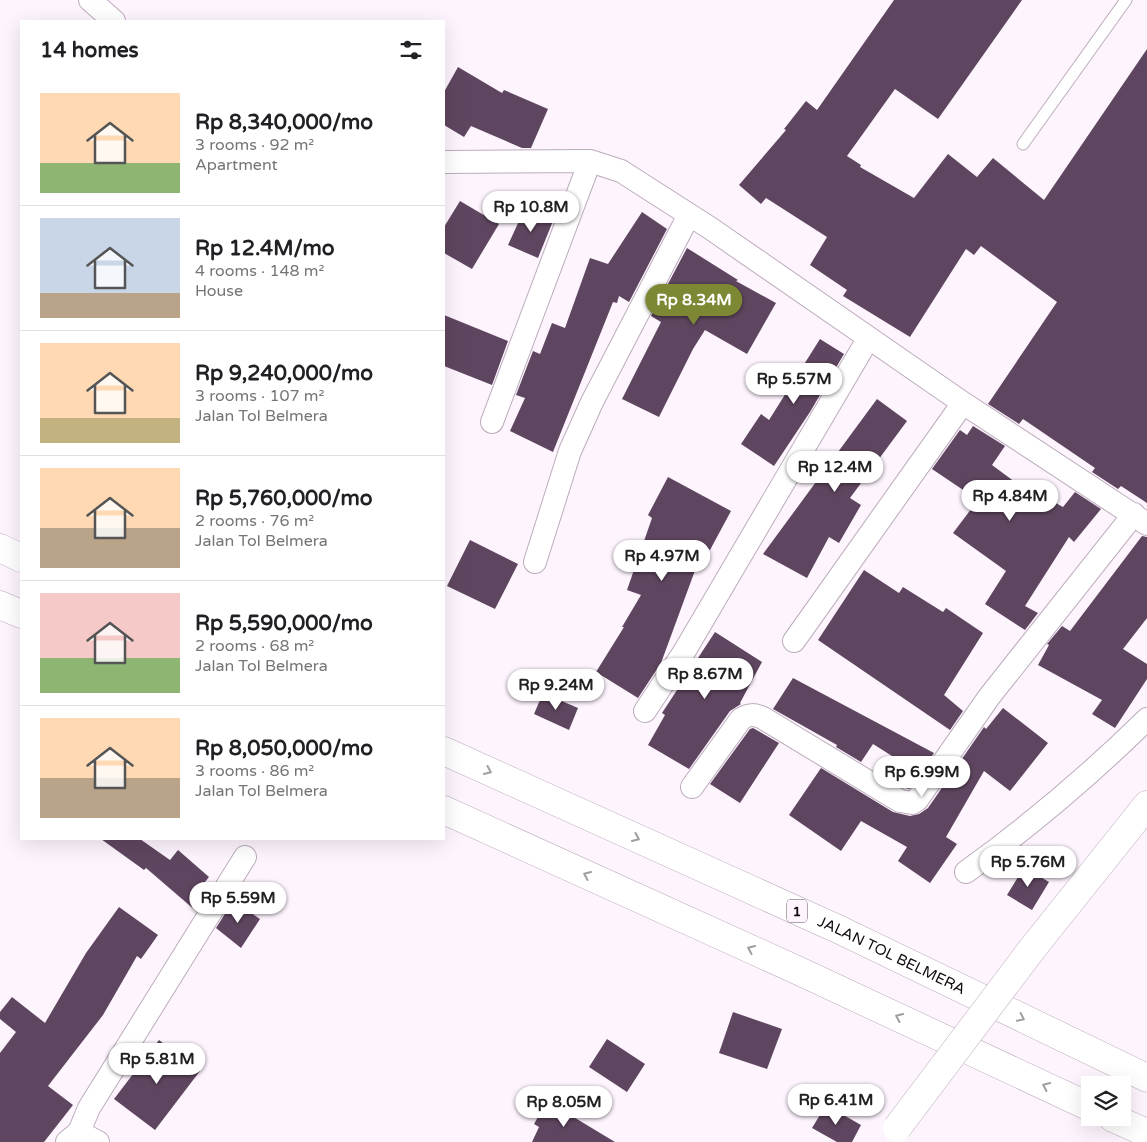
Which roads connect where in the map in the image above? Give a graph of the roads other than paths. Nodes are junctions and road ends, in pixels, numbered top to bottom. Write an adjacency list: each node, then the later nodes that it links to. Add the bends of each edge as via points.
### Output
1 (90, 0): 3 (street)
2 (1126, 0): 4 (lane)
3 (113, 20)
4 (1023, 144)
5 (590, 161): 6 (street); 7 (street, via 621,171); 10 (street)
6 (445, 162)
7 (689, 215): 8 (street); 14 (street, via 570,451)
8 (868, 339): 9 (street); 18 (street)
9 (962, 402): 11 (street); 17 (street)
10 (492, 422)
11 (1140, 519): 21 (street, via 989,697 912,803 900,801 755,714 741,719)
12 (0, 548): 13 (main road)
13 (20, 558)
14 (535, 562)
15 (0, 605): 16 (main road)
16 (20, 614)
17 (794, 641)
18 (646, 711)
19 (1147, 718): 25 (street, via 1084,779 1017,835)
20 (445, 751): 26 (main road, JALAN TOL BELMERA / 1, one-way to 26, via 840,930)
21 (692, 787)
22 (1147, 805): 30 (main road, bridge, via 1032,949)
23 (445, 810): 27 (main road, one-way to 23)
24 (245, 857): 31 (street, via 89,1108)
25 (966, 872)
26 (1147, 1078)
27 (1081, 1103)
28 (1131, 1126): 29 (main road)
29 (1147, 1133)
30 (894, 1135)
31 (81, 1139)

